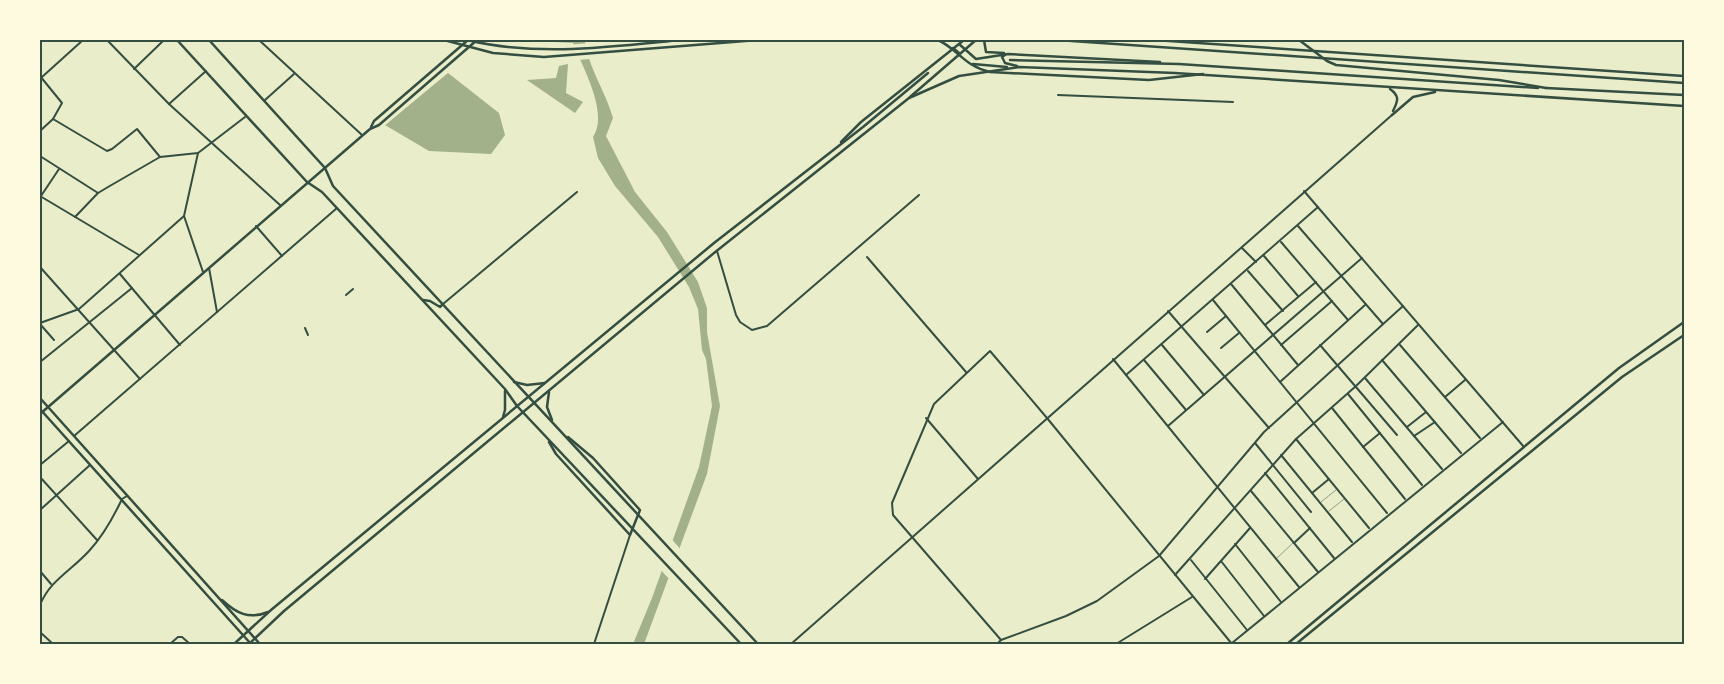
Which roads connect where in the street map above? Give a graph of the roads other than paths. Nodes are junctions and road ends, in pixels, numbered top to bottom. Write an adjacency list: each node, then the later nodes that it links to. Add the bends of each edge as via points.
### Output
1 (83, 40): 33 (street)
2 (107, 40): 27 (street)
3 (164, 40): 27 (street)
4 (177, 40): 28 (main road)
5 (209, 40): 41 (main road)
6 (259, 40): 30 (street)
7 (444, 40): 11 (main road, via 493,53 544,58)
8 (468, 40): 10 (main road, via 545,50); 48 (main road, via 374,121)
9 (477, 40): 48 (main road, via 379,125)
10 (681, 40)
11 (758, 40)
12 (938, 40): 31 (main road, via 968,64 990,72 1149,80)
13 (964, 40): 19 (main road)
14 (976, 40): 21 (main road)
15 (984, 40): 23 (main road, via 986,52)
16 (1057, 40): 34 (main road)
17 (1154, 40): 32 (main road)
18 (1299, 40): 36 (main road, via 1336,65 1499,80)
19 (959, 44): 20 (main road); 21 (main road)
20 (953, 48): 22 (main road); 51 (main road)
21 (965, 50): 22 (main road); 23 (main road, via 976,58)
22 (960, 54): 26 (main road, via 970,63 982,66); 40 (main road)
23 (1008, 54): 25 (main road, via 1121,58); 26 (main road, via 1003,56 1003,61)
24 (1010, 60): 25 (main road)
25 (1179, 64): 36 (main road)
26 (1019, 67): 31 (main road); 40 (main road, via 959,76)
27 (134, 69): 43 (street)
28 (206, 71): 43 (street); 46 (main road)
29 (928, 73): 51 (main road)
30 (294, 74): 41 (street); 50 (street)
31 (1203, 74): 35 (main road)
32 (1684, 76)
33 (40, 77): 47 (street, via 62,103)
34 (1684, 83)
35 (1387, 88): 37 (main road); 45 (main road, via 1398,98)
36 (1546, 88): 39 (main road)
37 (1446, 92): 44 (main road); 45 (main road, via 1412,97)
38 (1058, 95): 42 (street)
39 (1684, 95)
40 (909, 98): 73 (main road)
41 (265, 100): 57 (main road)
42 (1233, 102)
43 (169, 104): 52 (street)
44 (1684, 106)
45 (1392, 115): 59 (street)
46 (245, 116): 52 (street); 58 (main road)
47 (53, 119): 49 (street); 55 (street, via 107,150 137,129)
48 (370, 128): 50 (main road)
49 (40, 131)
50 (362, 135): 57 (main road)
51 (841, 142): 142 (main road)
52 (211, 144): 53 (street); 64 (street)
53 (198, 153): 55 (street); 67 (street)
54 (40, 156): 56 (street)
55 (160, 157): 61 (street)
56 (59, 168): 61 (street); 62 (street)
57 (325, 168): 58 (main road); 96 (main road, via 333,186)
58 (307, 182): 64 (main road); 66 (main road)
59 (1304, 191): 65 (street); 72 (street)
60 (577, 192): 96 (street)
61 (98, 193): 68 (street)
62 (40, 196): 68 (street)
63 (919, 196): 73 (street, via 767,326 752,330 740,322)
64 (280, 205): 70 (main road)
65 (1318, 207): 69 (street); 78 (street)
66 (337, 208): 75 (street); 93 (main road)
67 (184, 216): 74 (street); 83 (street)
68 (75, 218): 74 (street)
69 (1298, 225): 71 (street); 85 (street)
70 (256, 226): 75 (street); 81 (main road)
71 (1281, 241): 76 (street); 86 (street)
72 (1242, 248): 79 (street); 100 (street)
73 (716, 252): 145 (main road)
74 (140, 255): 84 (street)
75 (282, 256): 102 (street)
76 (1264, 256): 79 (street); 92 (street)
77 (867, 257): 134 (street)
78 (1362, 258): 85 (street); 98 (street)
79 (1256, 263): 82 (street)
80 (41, 267): 99 (street)
81 (209, 267): 83 (main road); 102 (street)
82 (1248, 270): 87 (street); 101 (street)
83 (203, 272): 103 (main road)
84 (120, 274): 88 (street); 99 (street)
85 (1342, 276): 90 (street); 97 (street)
86 (1316, 282): 90 (street); 92 (street)
87 (1232, 284): 94 (street); 110 (street)
88 (132, 288): 103 (street); 106 (street)
89 (353, 289): 91 (street)
90 (1324, 291): 95 (street); 118 (street)
91 (346, 295)
92 (1299, 296): 101 (street)
93 (422, 300): 96 (main road, via 440,307); 144 (main road)
94 (1213, 300): 104 (street); 113 (street)
95 (1332, 301): 105 (street); 123 (street)
96 (443, 304): 140 (main road)
97 (1366, 304): 105 (street); 109 (street)
98 (1403, 306): 109 (street); 111 (street)
99 (79, 309): 106 (street); 108 (street)
100 (1168, 311): 113 (street); 128 (street)
101 (1282, 311): 110 (street)
102 (217, 312): 121 (street)
103 (155, 315): 121 (street); 126 (main road)
104 (1226, 316): 114 (street); 115 (street)
105 (1348, 320): 124 (street)
106 (90, 322): 126 (street); 131 (street)
107 (1684, 322): 180 (main road, via 1619,368)
108 (40, 323): 119 (street)
109 (1383, 324): 133 (street)
110 (1266, 325): 118 (street)
111 (1418, 325): 120 (street); 139 (street)
112 (305, 328): 116 (street)
113 (1182, 328): 122 (street); 136 (street)
114 (1207, 332)
115 (1239, 333): 125 (street); 127 (street)
116 (308, 335)
117 (1684, 335): 183 (main road, via 1622,377)
118 (1273, 336): 123 (street); 127 (street)
119 (54, 340)
120 (1399, 344): 130 (street); 149 (street)
121 (180, 345): 138 (street)
122 (1162, 345): 129 (street); 147 (street)
123 (1281, 345): 132 (street)
124 (1320, 345): 132 (street); 133 (street)
125 (1221, 348)
126 (115, 350): 138 (street); 154 (main road)
127 (1255, 352): 136 (street); 141 (street)
128 (1113, 359): 135 (street); 161 (street)
129 (1144, 360): 135 (street); 156 (street)
130 (1382, 360): 137 (street); 159 (street)
131 (40, 362)
132 (1298, 364): 141 (street)
133 (1338, 365): 143 (street); 151 (street)
134 (966, 372): 160 (street, via 934,404); 161 (street, via 990,351)
135 (1126, 375): 167 (street)
136 (1224, 377): 147 (street); 168 (street)
137 (1365, 378): 143 (street); 169 (street)
138 (140, 379): 173 (street)
139 (1465, 380): 149 (street); 165 (street)
140 (513, 382): 142 (main road); 148 (main road)
141 (1280, 382): 151 (street)
142 (546, 383): 148 (main road)
143 (1356, 386): 146 (street); 172 (street)
144 (505, 389): 153 (main road); 162 (main road)
145 (549, 391): 152 (main road); 163 (main road, via 548,407)
146 (1348, 394): 155 (street); 171 (street)
147 (1204, 395): 156 (street)
148 (530, 397): 152 (main road); 153 (main road)
149 (1445, 397): 176 (street)
150 (40, 398): 154 (main road)
151 (1296, 402): 166 (street); 168 (street)
152 (535, 403): 158 (main road); 163 (main road)
153 (517, 406): 158 (main road); 162 (main road)
154 (48, 407): 157 (main road); 173 (main road)
155 (1332, 408): 166 (street); 181 (street)
156 (1186, 410): 167 (street)
157 (41, 412): 178 (main road)
158 (524, 412): 175 (main road); 239 (main road)
159 (1426, 412): 164 (street); 169 (street)
160 (926, 418): 191 (street); 213 (street, via 892,504 892,514)
161 (1047, 418): 191 (street); 218 (street)
162 (502, 419): 233 (main road)
163 (552, 422): 170 (main road)
164 (1434, 422): 174 (street); 182 (street)
165 (1503, 422): 176 (street); 180 (street)
166 (1314, 424): 177 (street); 208 (street)
167 (1168, 426): 194 (street)
168 (1269, 428): 179 (street)
169 (1407, 428): 174 (street)
170 (560, 430): 212 (main road, via 593,458 640,510); 249 (main road)
171 (1380, 433): 181 (street); 193 (street)
172 (1397, 435)
173 (74, 436): 199 (main road)
174 (1414, 436): 188 (street)
175 (548, 438): 212 (main road, via 556,454); 248 (main road)
176 (1480, 438): 182 (street)
177 (1296, 439): 184 (street); 192 (street)
178 (69, 441): 185 (main road); 187 (street)
179 (1255, 443): 186 (street); 194 (street)
180 (1524, 447): 183 (street); 254 (main road)
181 (1363, 448): 202 (street)
182 (1461, 454): 188 (street)
183 (1530, 454): 255 (main road)
184 (1281, 455): 186 (street); 197 (street)
185 (90, 464): 198 (street); 201 (main road)
186 (1273, 464): 189 (street); 206 (street)
187 (40, 465)
188 (1442, 469): 193 (street)
189 (1265, 473): 196 (street); 210 (street)
190 (40, 477): 198 (street)
191 (978, 479): 213 (street)
192 (1329, 479): 195 (street); 197 (street)
193 (1422, 485): 202 (street)
194 (1217, 487): 204 (street); 218 (street)
195 (1337, 488): 200 (street); 203 (lane)
196 (1251, 491): 204 (street); 215 (street)
197 (1312, 493): 203 (street)
198 (57, 496): 205 (street); 214 (street)
199 (127, 496): 201 (street); 230 (main road)
200 (1345, 498): 207 (lane); 211 (street)
201 (122, 499): 214 (street); 238 (main road)
202 (1406, 499): 208 (street)
203 (1320, 503): 207 (street)
204 (1235, 509): 209 (street); 221 (street)
205 (40, 510)
206 (1311, 512)
207 (1328, 512): 216 (street)
208 (1388, 514): 211 (street)
209 (1250, 527): 217 (street); 220 (street)
210 (1310, 528): 215 (street); 219 (street)
211 (1370, 529): 216 (street)
212 (630, 535): 247 (street)
213 (912, 538): 240 (street); 250 (street)
214 (98, 541): 227 (street)
215 (1294, 543): 220 (lane); 224 (street)
216 (1353, 543): 219 (street)
217 (1235, 544): 222 (street); 231 (street)
218 (1159, 556): 225 (street); 240 (street, via 1100,599 1066,616)
219 (1334, 558): 224 (street)
220 (1276, 559): 228 (street)
221 (1191, 560): 225 (street); 226 (street)
222 (1220, 561): 226 (street); 234 (street)
223 (40, 571): 227 (street)
224 (1318, 572): 228 (street)
225 (1175, 575): 229 (street)
226 (1205, 579): 236 (street)
227 (52, 584): 232 (street)
228 (1299, 587): 231 (street)
229 (1192, 597): 252 (street); 253 (street)
230 (222, 600): 233 (main road, via 237,613 251,616); 235 (main road)
231 (1281, 602): 234 (street)
232 (40, 605)
233 (271, 610): 235 (main road)
234 (1264, 616): 236 (street)
235 (248, 629): 238 (main road); 239 (main road)
236 (1248, 630): 253 (street)
237 (40, 632): 241 (street)
238 (243, 635): 244 (main road); 245 (main road)
239 (255, 638): 245 (main road); 246 (main road)
240 (1001, 640): 251 (street)
241 (53, 644)
242 (170, 644): 243 (street, via 178,637)
243 (190, 644)
244 (234, 644)
245 (250, 644)
246 (260, 644)
247 (594, 644)
248 (741, 644)
249 (758, 644)
250 (791, 644)
251 (997, 644)
252 (1116, 644)
253 (1232, 644)
254 (1287, 644)
255 (1296, 644)

